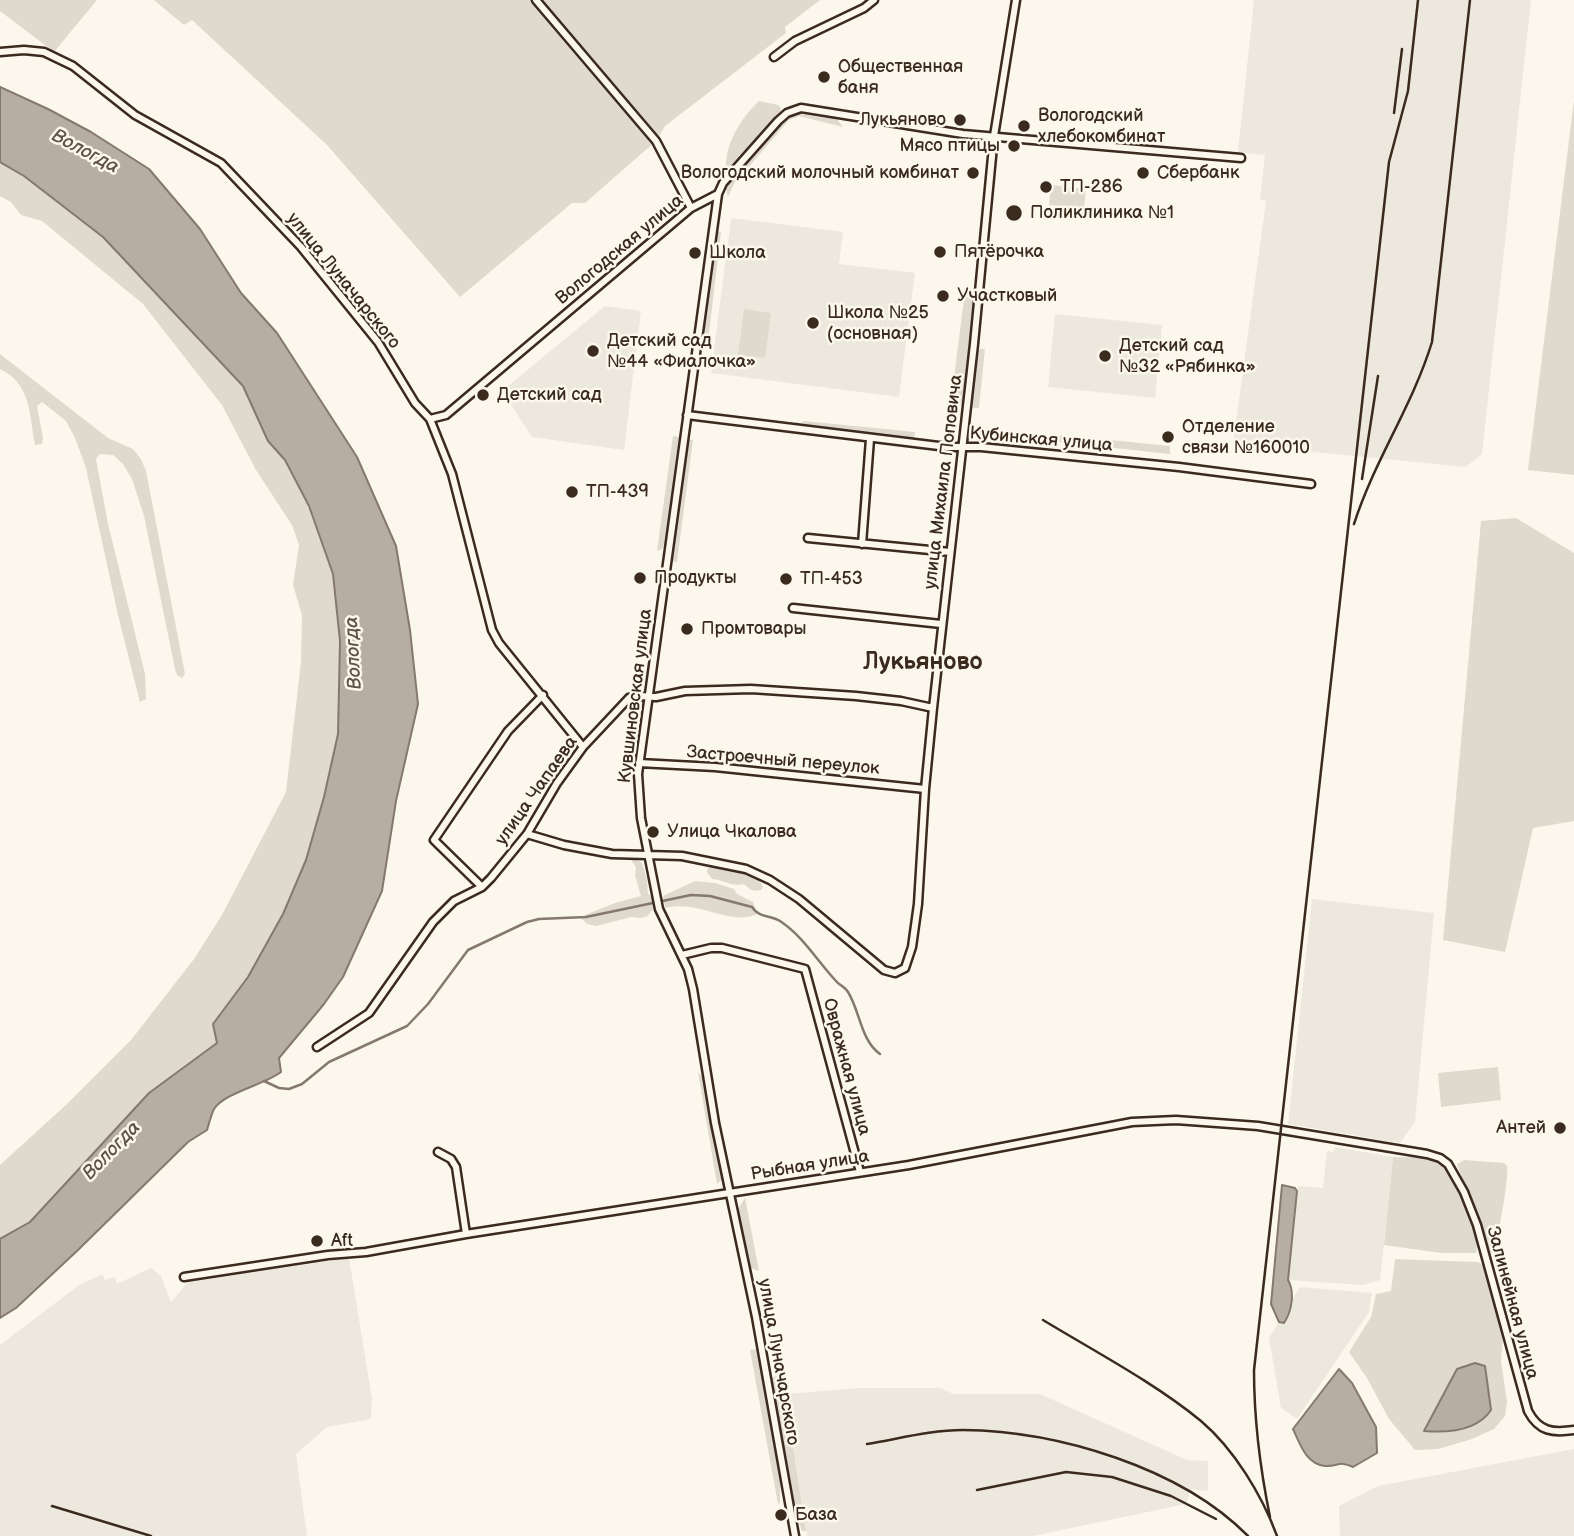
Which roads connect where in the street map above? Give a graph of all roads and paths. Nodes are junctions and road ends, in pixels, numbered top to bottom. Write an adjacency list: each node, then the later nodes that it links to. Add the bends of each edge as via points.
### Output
1 (536, 0): 9 (street, via 656,141)
2 (874, 0): 5 (street)
3 (1016, 0): 6 (street, улица Михаила Поповича)
4 (0, 52): 11 (street, улица Луначарского, via 44,52 66,62 135,115 227,169 335,288)
5 (774, 57)
6 (994, 136): 7 (street, Вологодская улица); 8 (street, Вологодская улица, via 796,109 778,121); 13 (street, улица Михаила Поповича)
7 (1241, 158)
8 (718, 194): 9 (street, Вологодская улица); 10 (street, Кувшиновская улица)
9 (691, 208): 11 (street, Вологодская улица, via 446,415)
10 (687, 415): 12 (street, Кубинская улица); 21 (street, Кувшиновская улица)
11 (430, 419): 20 (street, улица Луначарского, via 452,474 492,630)
12 (870, 439): 13 (street, Кубинская улица); 16 (street)
13 (962, 447): 14 (street, Кубинская улица); 17 (street, улица Михаила Поповича)
14 (1311, 484)
15 (808, 538): 16 (street)
16 (862, 544): 17 (street)
17 (950, 552): 19 (street, улица Михаила Поповича)
18 (793, 608): 19 (street)
19 (941, 624): 22 (street, улица Михаила Поповича)
20 (543, 695): 23 (street, улица Луначарского); 28 (street, via 508,731 434,840)
21 (648, 696): 22 (street, улица Чапаева, via 751,689 856,696); 23 (street, улица Чапаева, via 625,701); 24 (street, Кувшиновская улица)
22 (933, 708): 25 (street, улица Михаила Поповича)
23 (583, 747): 26 (street, улица Чапаева)
24 (639, 764): 25 (street, Застроечный переулок, via 715,767); 27 (street, Кувшиновская улица, via 639,802)
25 (925, 789): 27 (street, улица Михаила Поповича, via 912,947 905,968 895,973 884,970 770,880 746,869)
26 (527, 834): 27 (street, via 612,854); 28 (street, улица Чапаева)
27 (648, 854): 29 (street, Кувшиновская улица, via 659,909)
28 (482, 887): 30 (street, улица Чапаева, via 454,901 433,922 369,1013)
29 (682, 955): 33 (street, Овражная улица, via 722,948 804,970); 34 (street, Кувшиновская улица, via 696,1002)
30 (317, 1047)
31 (438, 1152): 35 (street, via 451,1158 456,1167)
32 (1440, 1157): 33 (street, Рыбная улица, via 1258,1126 1168,1120 1132,1122); 37 (street, Залинейная улица, via 1455,1172 1477,1225 1525,1403 1545,1430)
33 (860, 1172): 34 (street, Рыбная улица)
34 (730, 1193): 35 (street, Рыбная улица); 38 (street, улица Луначарского)
35 (466, 1234): 36 (street, Рыбная улица)
36 (184, 1277)
37 (1574, 1430)
38 (795, 1536)

